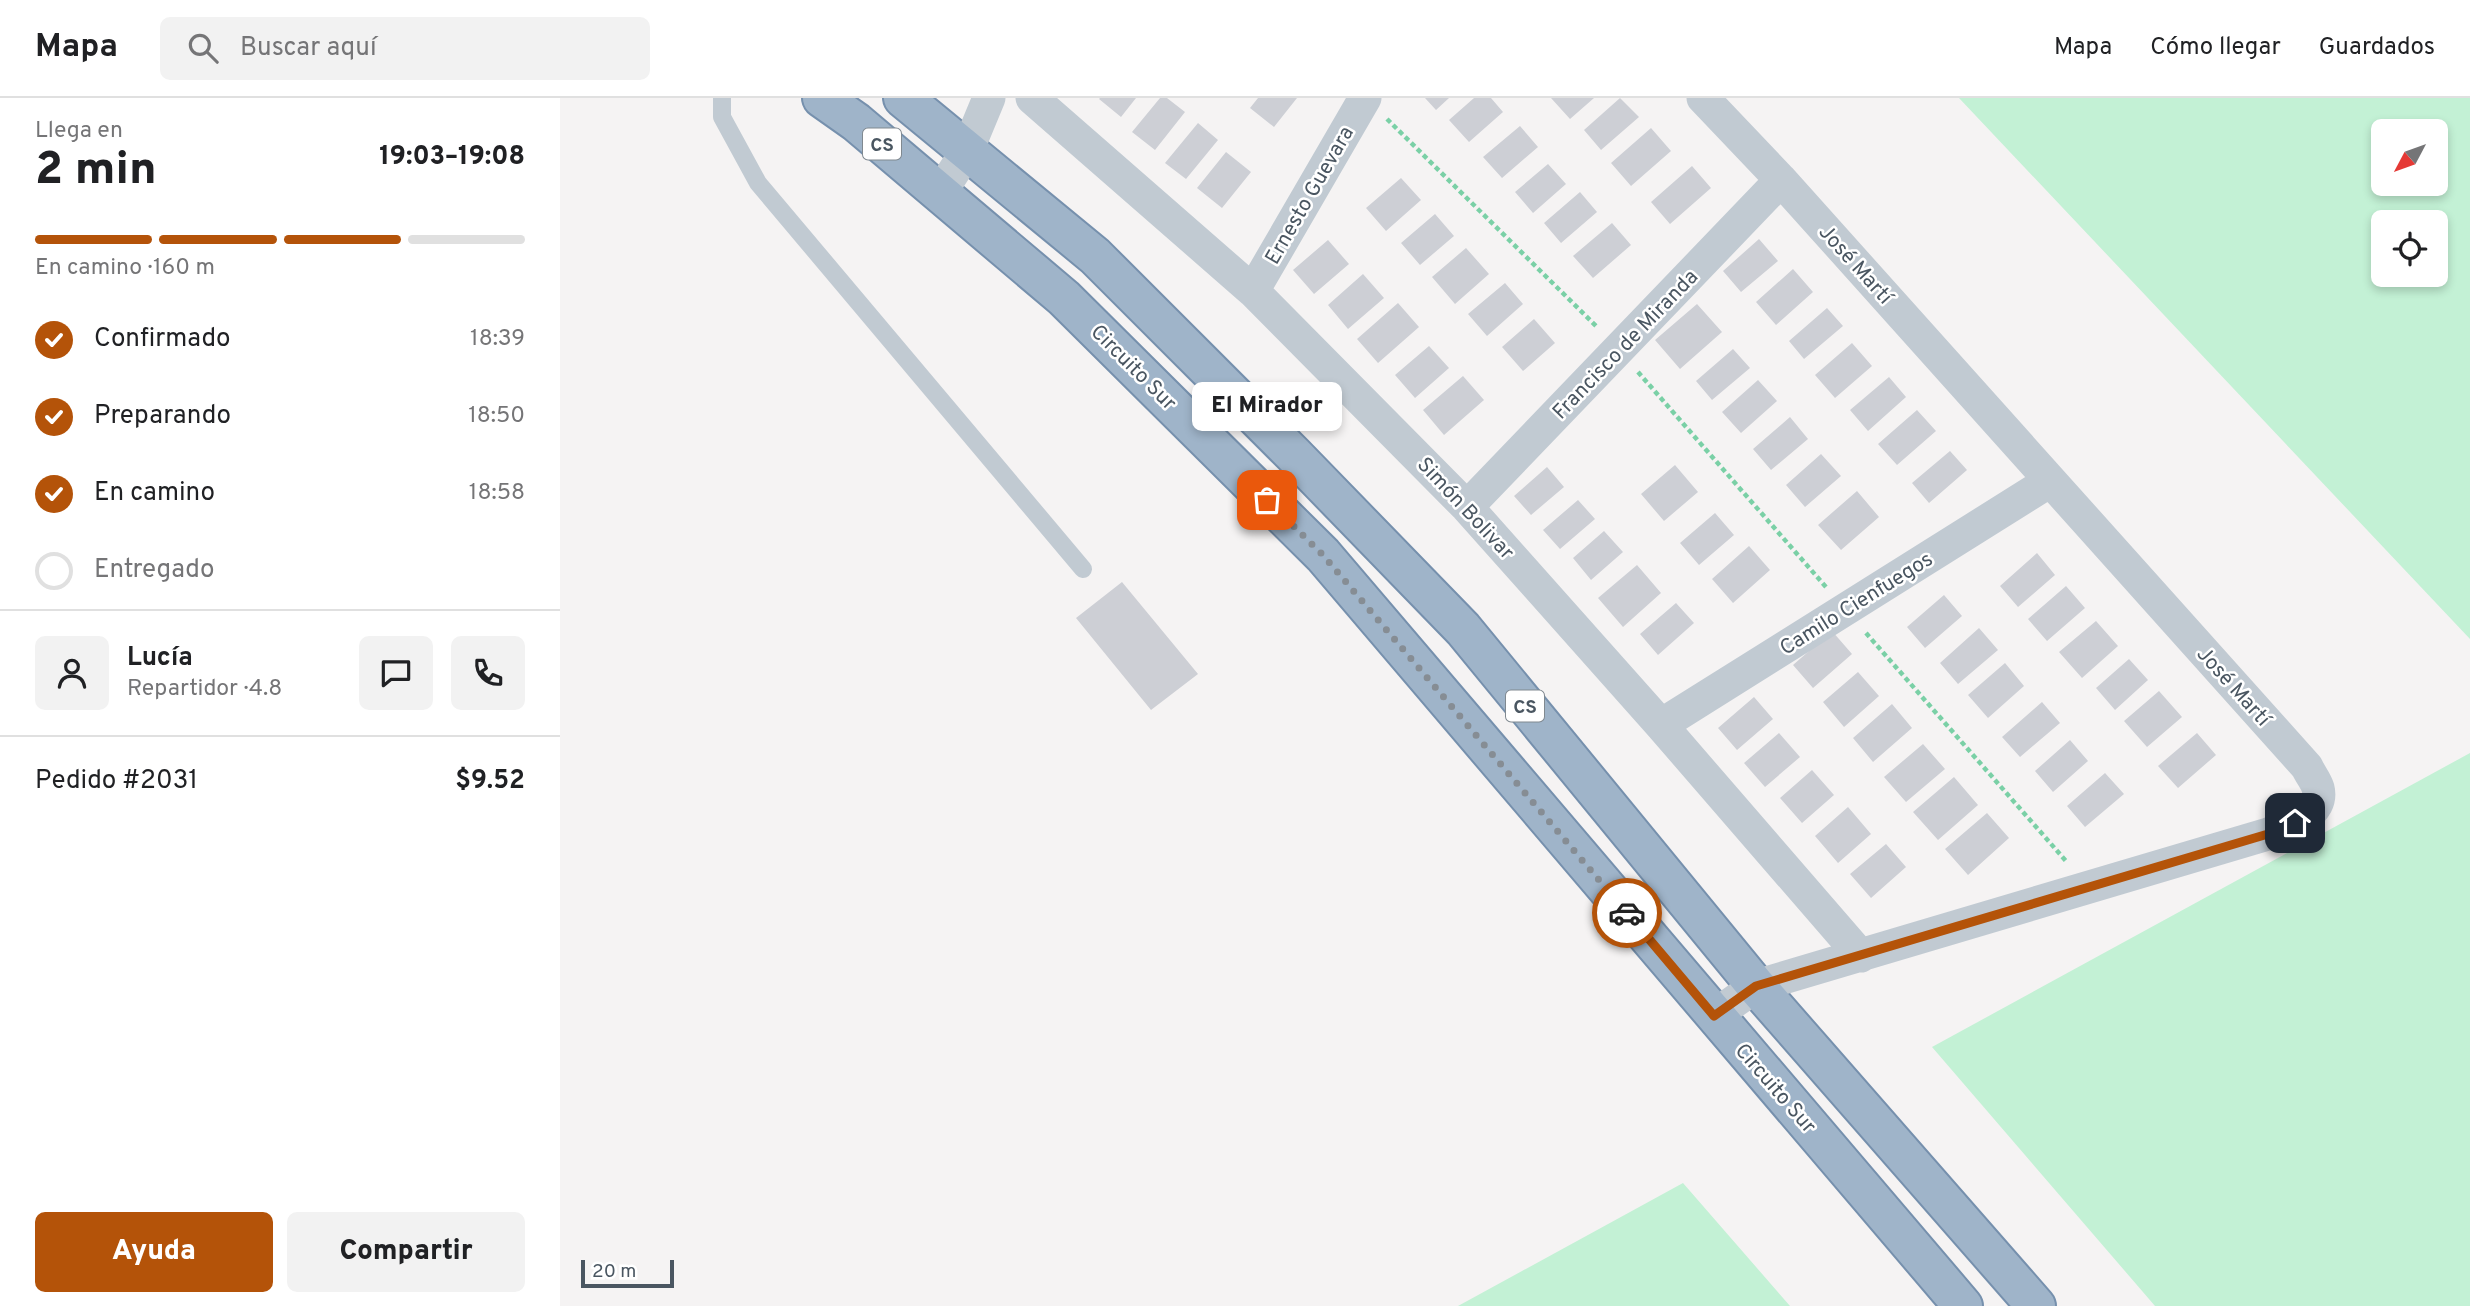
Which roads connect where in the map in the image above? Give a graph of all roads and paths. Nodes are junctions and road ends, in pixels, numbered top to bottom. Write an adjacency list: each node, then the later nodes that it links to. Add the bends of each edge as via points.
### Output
1 (722, 98): 15 (lane, via 722,117 758,183)
2 (822, 98): 10 (highway, Circuito Sur / CS)
3 (903, 98): 8 (highway, CS)
4 (989, 98): 8 (street)
5 (1032, 98): 11 (street, Simón Bolivar)
6 (1703, 98): 9 (street, José Martí)
7 (1375, 108): 11 (street, Ernesto Guevara); 12 (path)
8 (967, 151): 10 (street); 20 (highway, CS, via 1095,256 1463,629)
9 (1781, 180): 12 (street, Francisco de Miranda); 13 (street, José Martí)
10 (940, 193): 21 (highway, Circuito Sur / CS, via 1064,298 1323,555)
11 (1253, 291): 14 (street, Simón Bolivar)
12 (1619, 350): 14 (street, Francisco de Miranda); 16 (path)
13 (2050, 481): 16 (street, Camilo Cienfuegos); 18 (street, José Martí, via 2307,767 2319,789 2309,813 2295,823)
14 (1468, 507): 17 (street, Simón Bolivar)
15 (1083, 569)
16 (1845, 610): 17 (street, Camilo Cienfuegos); 18 (path)
17 (1661, 725): 19 (street, Simón Bolivar)
18 (2090, 888): 19 (street, José Martí)
19 (1861, 956): 20 (street, José Martí)
20 (1756, 986): 21 (street, José Martí); 23 (highway, CS)
21 (1714, 1016): 22 (highway, Circuito Sur / CS)
22 (1963, 1306)
23 (2036, 1306)

